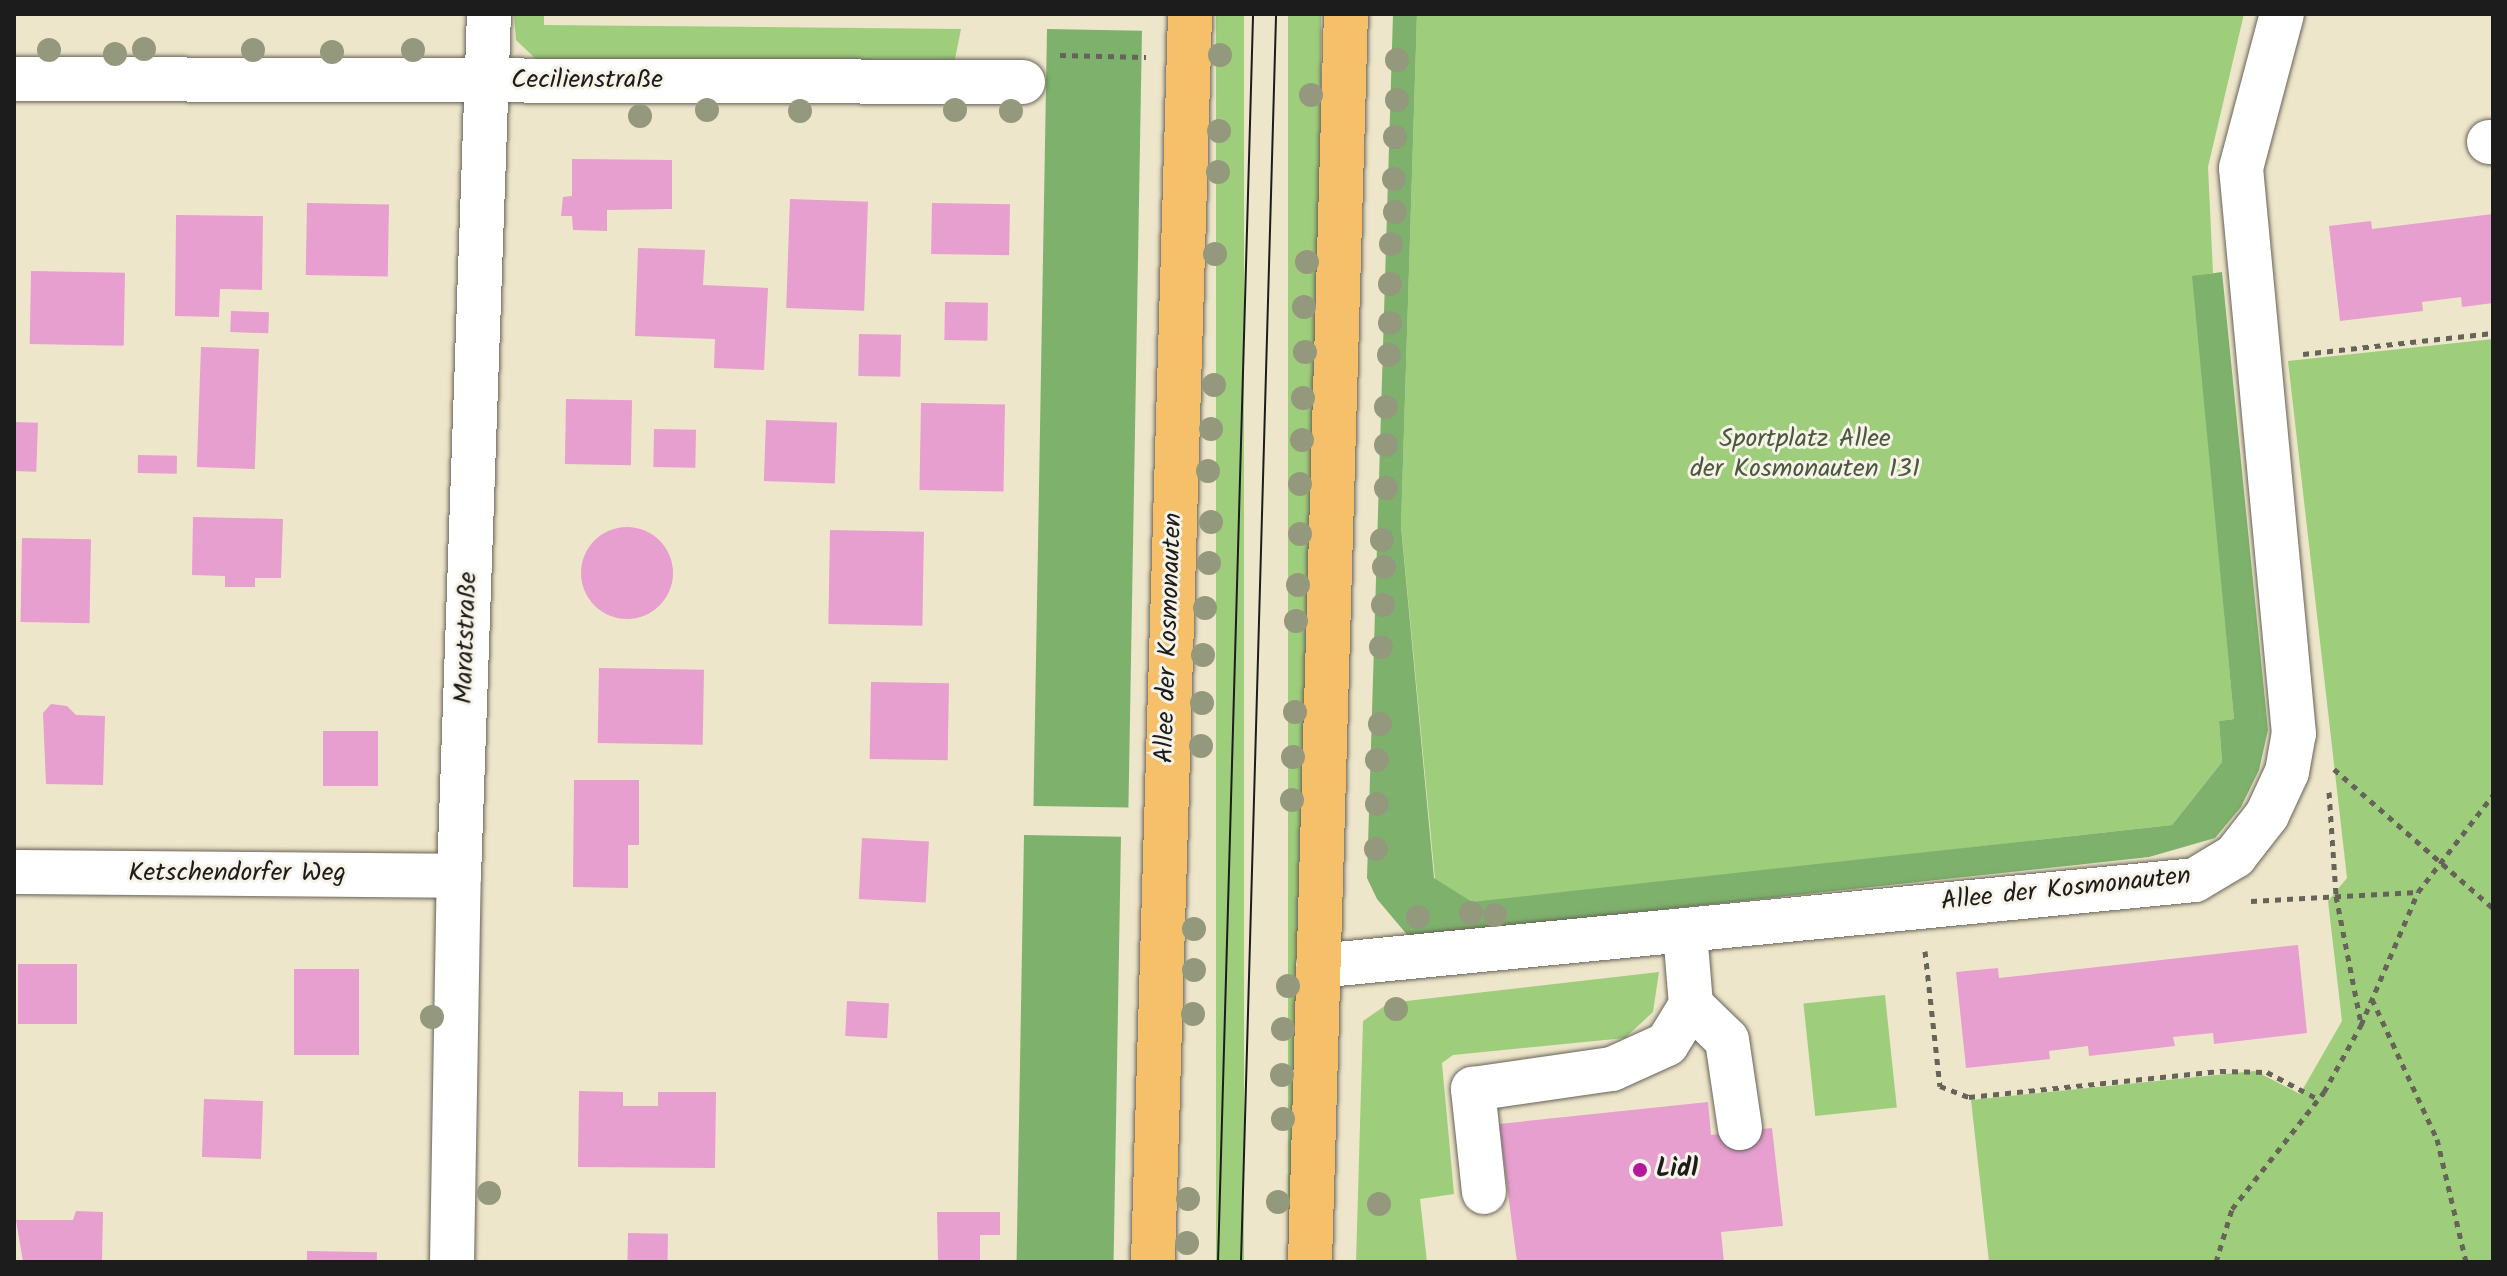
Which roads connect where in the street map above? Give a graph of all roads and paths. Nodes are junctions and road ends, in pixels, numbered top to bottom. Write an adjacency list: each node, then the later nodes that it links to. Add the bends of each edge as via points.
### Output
1 (489, 14): 7 (street, Maratstraße)
2 (1190, 14): 29 (main road, Allee der Kosmonauten)
3 (1346, 14): 21 (main road)
4 (2282, 14): 19 (street, Allee der Kosmonauten, via 2241,168 2294,734 2287,772 2267,815 2235,856 2195,880)
5 (1151, 57): 8 (path, via 1056,55)
6 (14, 79): 7 (street, Cecilienstraße)
7 (487, 80): 8 (street, Cecilienstraße); 14 (street, Maratstraße)
8 (1023, 82)
9 (2493, 333): 10 (path)
10 (2297, 355)
11 (2493, 795): 12 (path)
12 (2440, 862): 15 (path); 16 (path, via 2326,763); 18 (path)
13 (14, 872): 14 (street, Ketschendorfer Weg)
14 (459, 876): 28 (street, Maratstraße)
15 (2418, 892): 16 (path); 22 (path)
16 (2336, 896): 17 (path); 24 (path)
17 (2241, 902)
18 (2493, 908)
19 (1685, 932): 21 (street, Allee der Kosmonauten); 23 (street)
20 (1923, 938): 25 (path, via 1940,1086 1969,1097 2220,1071 2267,1072)
21 (1318, 966): 30 (main road)
22 (2372, 999): 24 (path); 32 (path, via 2437,1139)
23 (1691, 1005): 26 (street, via 1727,1040); 27 (street, via 1667,1044 1612,1069 1473,1089)
24 (2361, 1025): 25 (path)
25 (2318, 1099): 31 (path, via 2232,1209)
26 (1740, 1128)
27 (1484, 1192)
28 (452, 1262)
29 (1153, 1262)
30 (1310, 1262)
31 (2216, 1262)
32 (2466, 1262)

